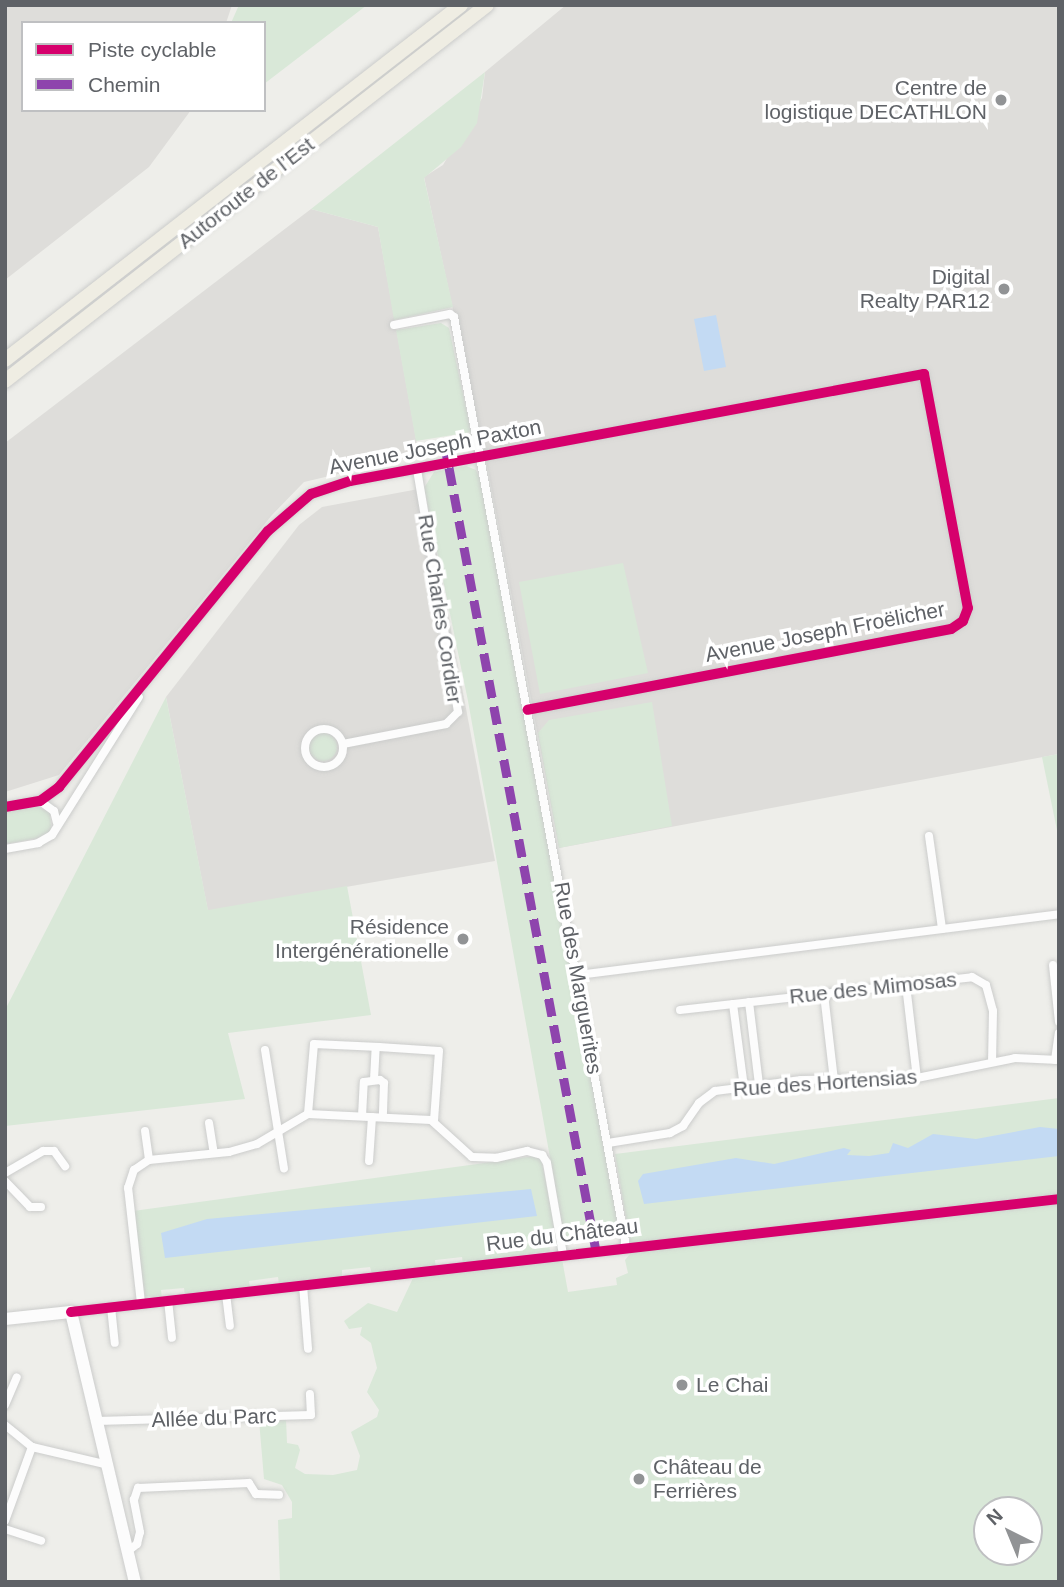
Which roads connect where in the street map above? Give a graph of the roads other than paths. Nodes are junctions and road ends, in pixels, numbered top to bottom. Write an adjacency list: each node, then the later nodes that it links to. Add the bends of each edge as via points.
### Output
1 (461, 5): 4 (highway, Autoroute de l’Est)
2 (487, 5): 6 (highway, Autoroute de l’Est)
3 (394, 325): 7 (street, via 450,314 454,317)
4 (5, 360)
5 (924, 374): 7 (street, Avenue Joseph Paxton); 10 (street, Avenue Joseph Froëlicher, via 968,608 963,621 951,629)
6 (5, 381)
7 (481, 457): 8 (street, Avenue Joseph Paxton); 10 (street)
8 (417, 469): 9 (street, Avenue Joseph Paxton, via 338,484 291,507); 11 (street, Rue Charles Cordier, via 458,712 446,724)
9 (149, 680): 12 (street, Avenue Joseph Paxton, via 59,787); 14 (street, Avenue Joseph Paxton)
10 (528, 710): 20 (street, Rue des Marguerites)
11 (343, 744): 11 (street, via 336,733 324,729 311,733 305,751 314,765 326,767 338,762)
12 (40, 801): 13 (street); 14 (street, via 54,811)
13 (5, 807)
14 (57, 823): 16 (street, Avenue Joseph Paxton, via 46,839)
15 (929, 836): 18 (street)
16 (5, 849)
17 (1059, 914): 18 (street)
18 (942, 929): 20 (street)
19 (1053, 965): 26 (street)
20 (578, 975): 46 (street, Rue des Marguerites)
21 (906, 985): 22 (street, Rue des Mimosas); 31 (street, Rue des Mimosas, via 972,977 983,981 993,1012); 32 (street)
22 (824, 994): 23 (street, Rue des Mimosas); 34 (street)
23 (750, 1002): 24 (street, Rue des Mimosas); 35 (street)
24 (733, 1004): 25 (street, Rue des Mimosas); 36 (street)
25 (680, 1010)
26 (1059, 1022)
27 (1059, 1033): 30 (street)
28 (376, 1047): 33 (street); 37 (street, via 314,1044); 41 (street, via 439,1051)
29 (265, 1050): 44 (street)
30 (1057, 1060): 31 (street, Rue des Hortensias, via 1029,1057)
31 (992, 1062): 32 (street, Rue des Hortensias)
32 (918, 1078): 34 (street, Rue des Hortensias)
33 (374, 1080): 38 (street, via 364,1082); 40 (street, via 384,1083)
34 (834, 1081): 35 (street, Rue des Hortensias)
35 (759, 1085): 36 (street, Rue des Hortensias)
36 (744, 1087): 46 (street, Rue des Hortensias, via 705,1096 683,1126 670,1133)
37 (308, 1114): 38 (street); 44 (street)
38 (362, 1116): 39 (street)
39 (372, 1116): 40 (street); 50 (street)
40 (383, 1117): 41 (street)
41 (434, 1121): 47 (street, via 472,1157 496,1158)
42 (209, 1123): 48 (street)
43 (145, 1131): 49 (street)
44 (276, 1135): 48 (street); 52 (street)
45 (525, 1141): 47 (street)
46 (608, 1143): 57 (street, Rue des Marguerites)
47 (527, 1151): 58 (street, via 547,1163)
48 (214, 1153): 49 (street)
49 (149, 1160): 62 (street, via 134,1170 128,1188)
50 (369, 1161)
51 (65, 1166): 53 (street, via 54,1151 43,1151)
52 (284, 1168)
53 (5, 1173)
54 (5, 1181): 56 (street, via 30,1207)
55 (1059, 1199): 57 (street, Rue du Château)
56 (41, 1207)
57 (626, 1246): 58 (street, Rue du Château)
58 (563, 1255): 59 (street, Rue du Château)
59 (303, 1285): 60 (street, Rue du Château); 69 (street)
60 (226, 1294): 61 (street, Rue du Château); 66 (street)
61 (168, 1300): 62 (street, Rue du Château); 67 (street)
62 (141, 1303): 63 (street, Rue du Château)
63 (111, 1307): 64 (street, Rue du Château); 68 (street)
64 (71, 1312): 65 (main road); 73 (main road)
65 (5, 1320)
66 (230, 1326)
67 (172, 1338)
68 (115, 1343)
69 (308, 1349)
70 (17, 1377): 72 (street)
71 (310, 1394): 73 (street, Allée du Parc, via 310,1415)
72 (5, 1405)
73 (97, 1421): 76 (main road)
74 (5, 1425): 75 (street)
75 (32, 1447): 76 (street); 78 (street)
76 (108, 1465): 81 (main road)
77 (279, 1495): 81 (street, via 256,1494 249,1483 138,1488 134,1500 137,1544)
78 (5, 1521)
79 (5, 1529): 80 (street)
80 (41, 1541)
81 (127, 1552): 82 (main road)
82 (135, 1582)

